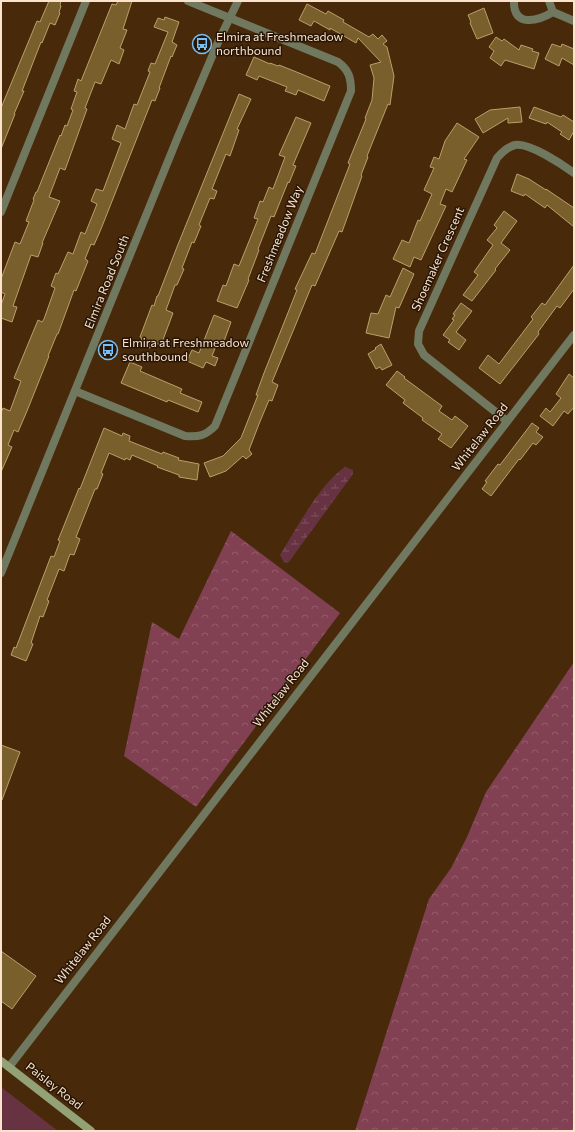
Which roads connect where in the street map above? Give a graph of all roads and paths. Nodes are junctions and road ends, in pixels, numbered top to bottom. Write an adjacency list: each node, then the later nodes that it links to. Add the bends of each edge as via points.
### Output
1 (86, 1): 10 (street)
2 (188, 1): 7 (street, Freshmeadow Way)
3 (238, 1): 7 (street, Elmira Road South)
4 (514, 1): 6 (street, via 516,12 525,20 532,21)
5 (550, 1): 6 (street)
6 (553, 12): 8 (street)
7 (229, 18): 12 (street, Elmira Road South, via 177,139); 12 (street, Freshmeadow Way, via 338,62 348,72 351,92 215,426 208,433 197,437 185,436)
8 (574, 21)
9 (574, 174): 13 (street, Shoemaker Crescent, via 530,147 516,145 506,149 497,158 419,331 418,344 424,355)
10 (1, 212)
11 (574, 335): 13 (street, Whitelaw Road)
12 (75, 392): 14 (street, Elmira Road South)
13 (507, 421): 16 (street, Whitelaw Road)
14 (1, 573)
15 (1, 1061): 16 (main road, Paisley Road)
16 (9, 1067): 17 (main road, Paisley Road)
17 (91, 1131)

